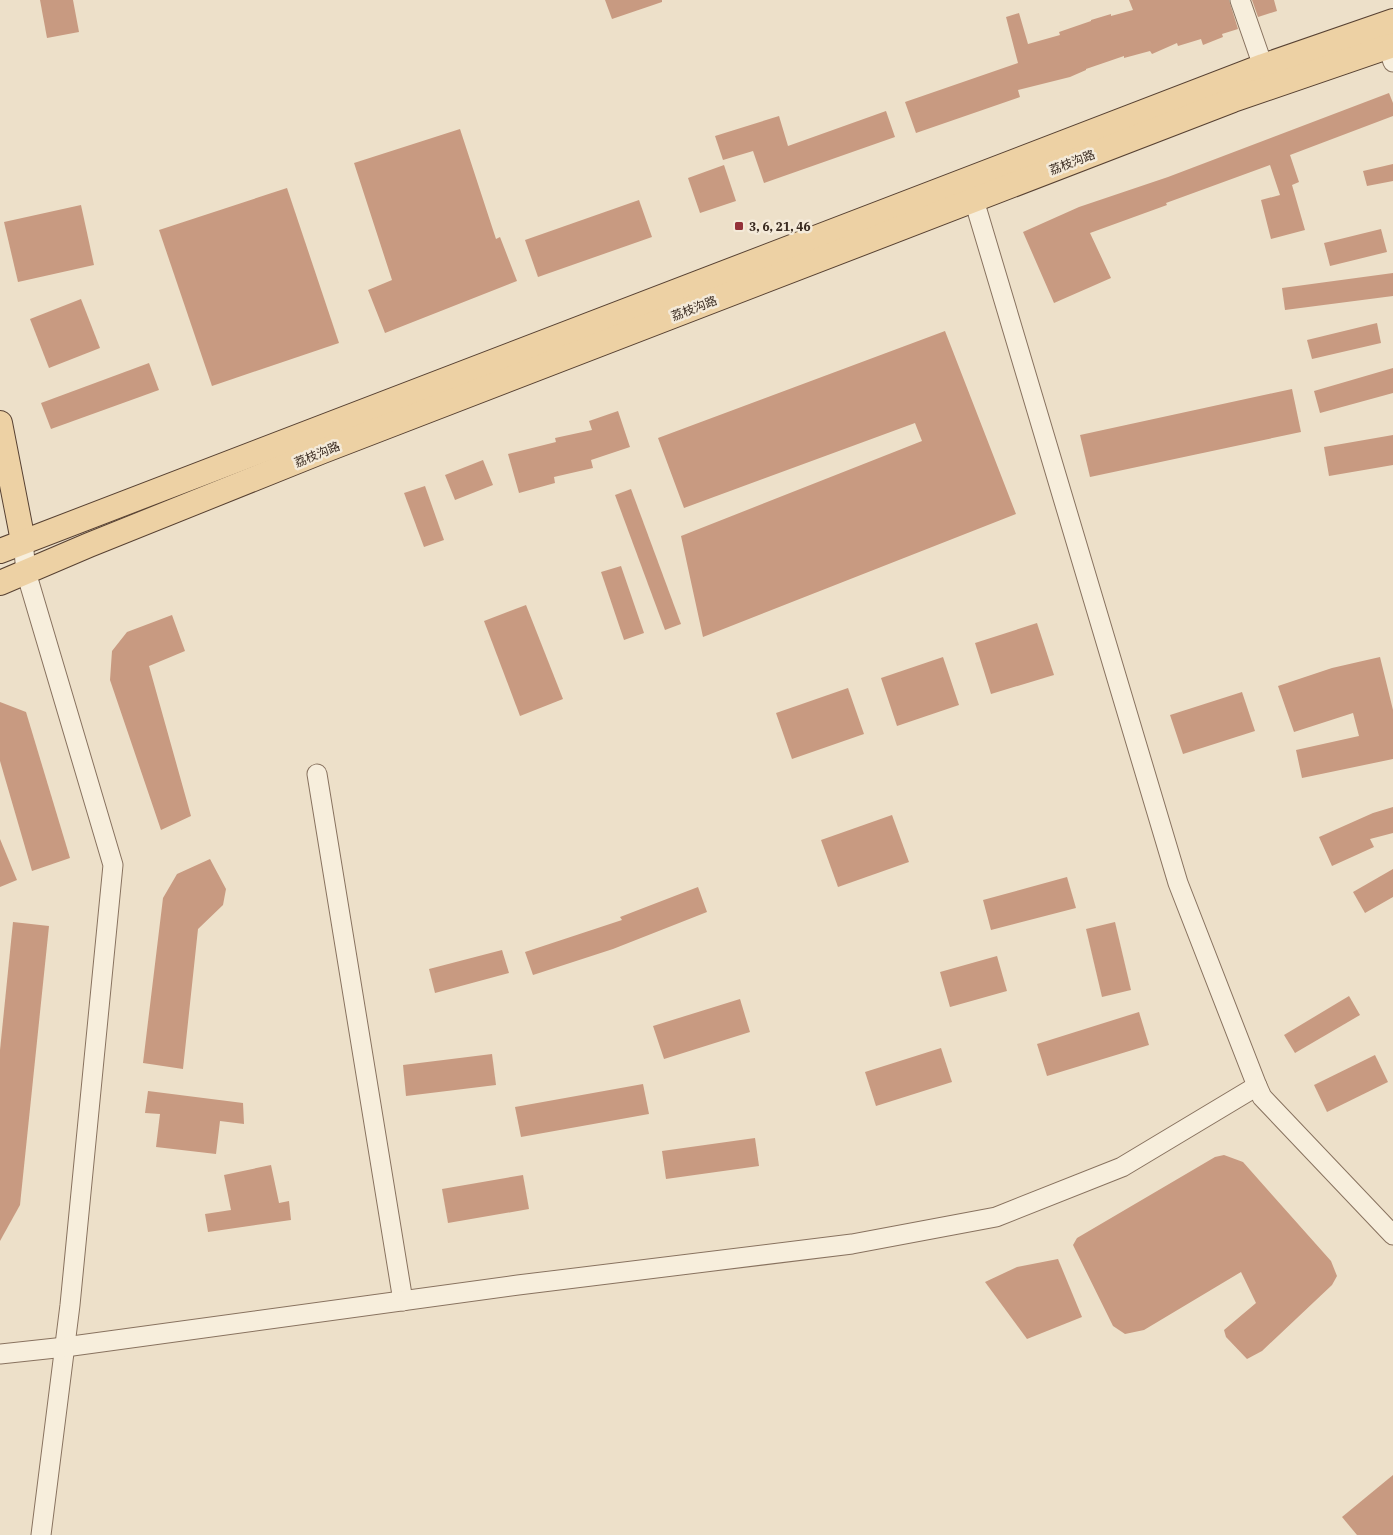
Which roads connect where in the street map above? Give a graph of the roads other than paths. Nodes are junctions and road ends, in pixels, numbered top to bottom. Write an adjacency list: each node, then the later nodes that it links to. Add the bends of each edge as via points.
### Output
1 (1240, 0): 4 (street)
2 (1393, 21): 4 (main road, 荔枝沟路)
3 (1391, 51): 5 (main road, 荔枝沟路, via 1233,100)
4 (1263, 66): 7 (main road, 荔枝沟路)
5 (974, 200): 9 (main road, 荔枝沟路, via 323,452); 12 (street, via 1178,883)
6 (0, 424): 7 (main road)
7 (23, 541): 8 (main road, 荔枝沟路); 9 (street)
8 (0, 551)
9 (26, 572): 10 (main road, 荔枝沟路); 15 (street, via 114,865)
10 (0, 583)
11 (317, 774): 14 (street)
12 (1257, 1086): 13 (street, via 1262,1097); 14 (street, via 1122,1167 996,1217 852,1244)
13 (1393, 1235)
14 (403, 1301): 15 (street)
15 (65, 1347): 16 (street); 17 (street)
16 (0, 1354)
17 (41, 1535)

